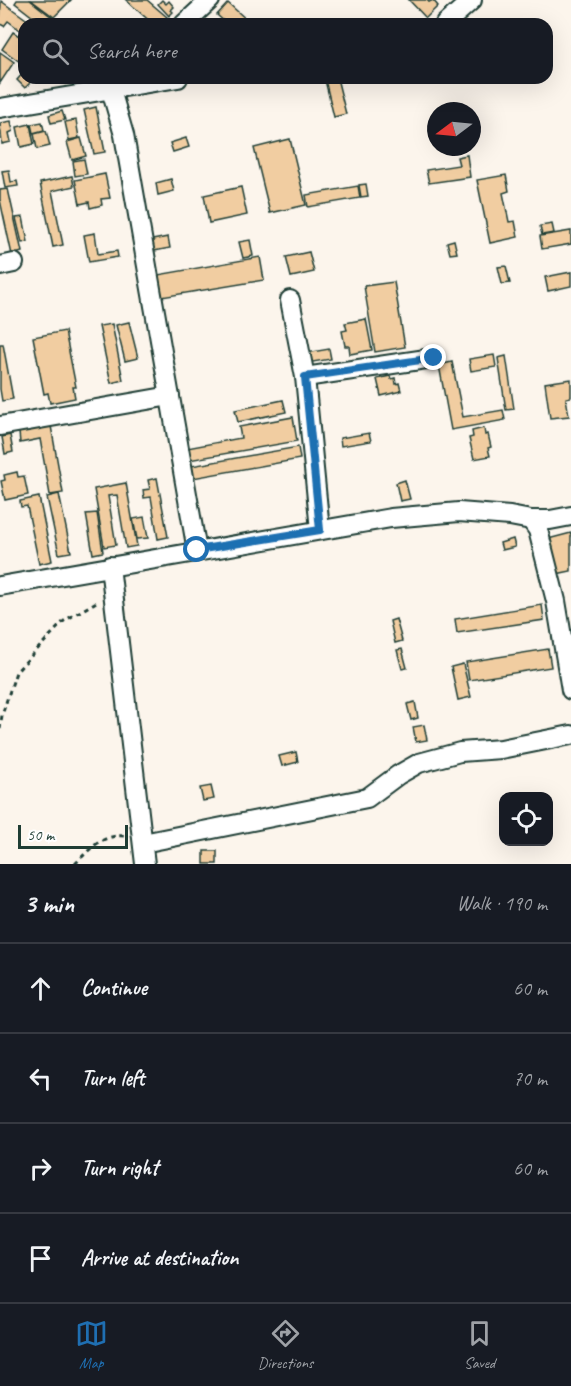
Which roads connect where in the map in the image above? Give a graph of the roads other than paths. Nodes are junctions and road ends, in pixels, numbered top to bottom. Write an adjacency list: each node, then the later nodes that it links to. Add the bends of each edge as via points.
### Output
1 (210, 0): 3 (street)
2 (472, 0): 4 (street)
3 (190, 18)
4 (452, 18)
5 (118, 84): 6 (street); 10 (street)
6 (0, 108)
7 (290, 300): 9 (street)
8 (434, 358): 9 (street)
9 (305, 377): 14 (street)
10 (170, 396): 11 (street); 15 (street)
11 (0, 426)
12 (571, 516): 13 (street)
13 (531, 520): 14 (street, via 459,512); 18 (street, via 538,530 556,601)
14 (320, 530): 15 (street)
15 (197, 550): 16 (street)
16 (110, 566): 17 (street); 20 (street)
17 (0, 585)
18 (571, 690)
19 (571, 735): 20 (street, via 501,749 460,752 419,763 357,801)
20 (143, 843): 21 (street)
21 (145, 864)

